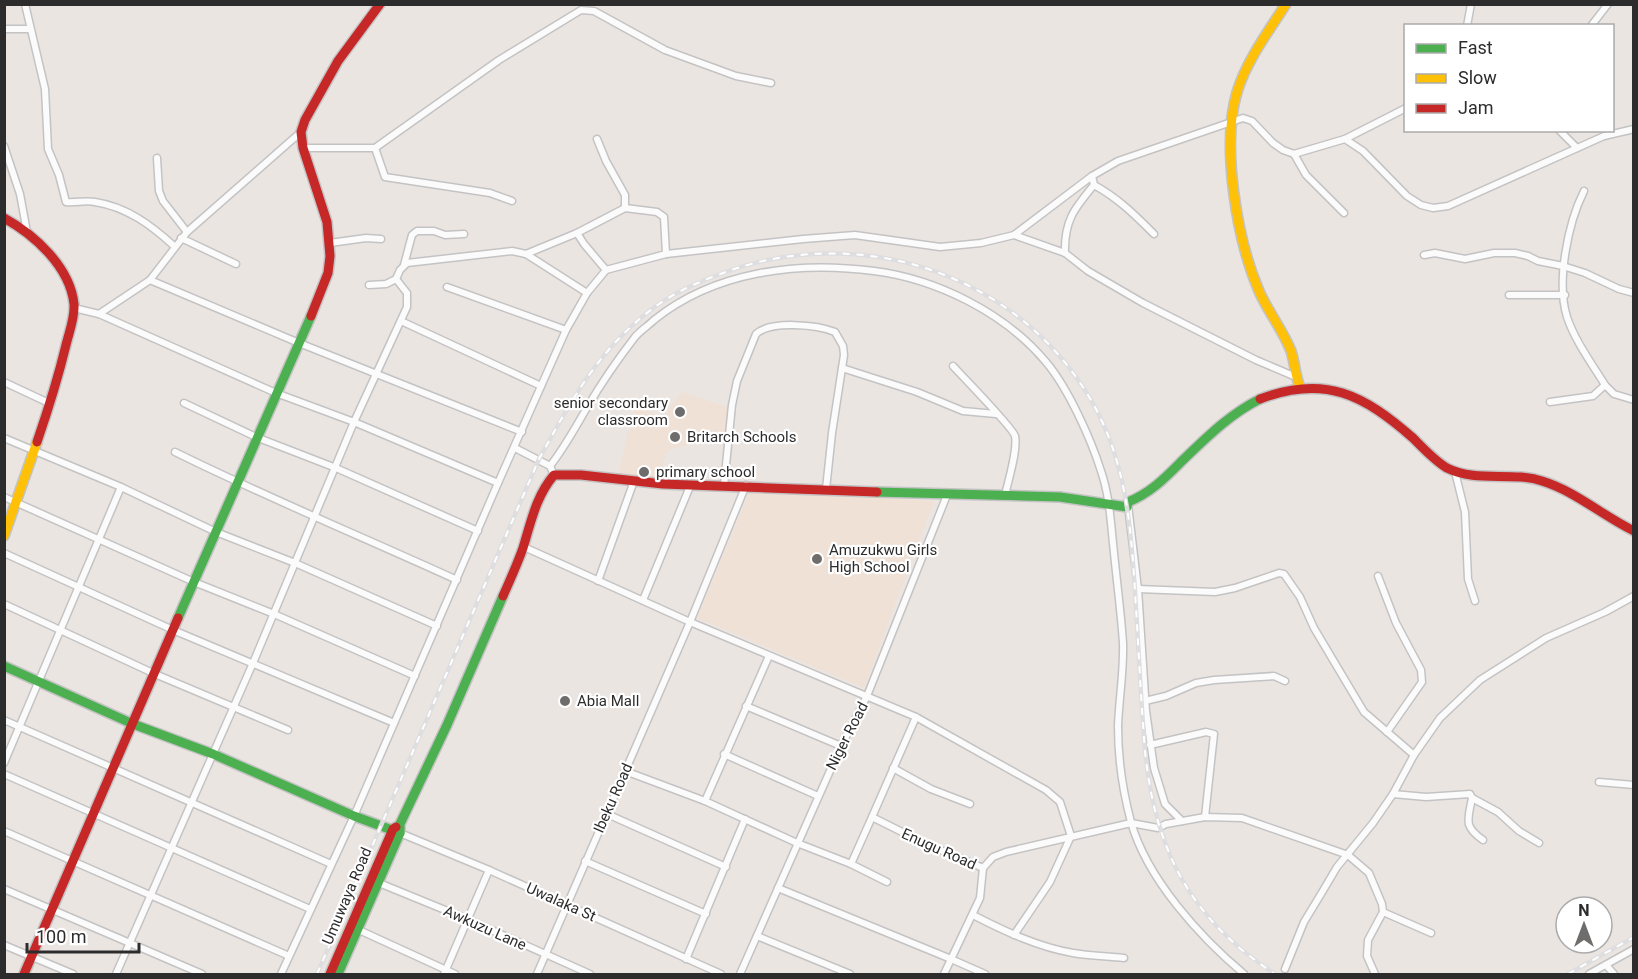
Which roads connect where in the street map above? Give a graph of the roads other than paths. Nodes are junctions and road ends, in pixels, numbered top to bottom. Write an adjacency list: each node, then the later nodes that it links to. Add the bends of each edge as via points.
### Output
1 (25, 4): 10 (street)
2 (380, 4): 15 (street, via 338,61)
3 (1286, 4): 13 (street, via 1244,73)
4 (1472, 4): 7 (street)
5 (1608, 4): 8 (street)
6 (580, 8): 11 (street, via 665,50 736,76); 23 (street, via 498,60)
7 (1467, 24)
8 (1593, 24)
9 (4, 29): 10 (street)
10 (30, 29): 44 (street, via 45,89 48,149 66,202 96,202 127,211 155,228)
11 (771, 83)
12 (1404, 109): 20 (street)
13 (1230, 123): 25 (street, via 1247,118 1273,143); 27 (street, via 1118,160); 69 (street, via 1237,215 1244,250 1272,319 1292,354)
14 (1634, 129): 17 (street)
15 (301, 132): 22 (street); 36 (street)
16 (1561, 132): 24 (street)
17 (1614, 132)
18 (1603, 133): 24 (street)
19 (597, 139): 31 (street, via 625,195)
20 (1345, 139): 24 (street, via 1363,151 1407,196 1433,208 1448,206); 25 (street)
21 (4, 147): 35 (street, via 20,194)
22 (303, 148): 23 (street); 43 (street)
23 (375, 148): 30 (street, via 385,177 490,193)
24 (1577, 148)
25 (1294, 154): 32 (street, via 1306,175)
26 (157, 158): 36 (street, via 163,201)
27 (1092, 176): 28 (street); 40 (street)
28 (1094, 184): 39 (street, via 1128,207); 45 (street, via 1074,209 1064,238)
29 (1584, 191): 51 (street, via 1570,226)
30 (512, 201)
31 (625, 208): 37 (street); 47 (street, via 657,212 664,217)
32 (1344, 213)
33 (7, 219): 34 (street); 35 (street)
34 (4, 230)
35 (27, 232): 61 (street, via 45,248 58,268 70,289)
36 (187, 232): 41 (street)
37 (577, 233): 46 (street); 52 (street)
38 (464, 234): 50 (street, via 417,231 412,235)
39 (1154, 234)
40 (1014, 235): 45 (street); 47 (street, via 981,243 940,246 855,235)
41 (182, 238): 44 (street); 49 (street)
42 (381, 239): 43 (street)
43 (330, 243): 65 (street, via 328,273)
44 (174, 246): 54 (street)
45 (1065, 253): 69 (street, via 1143,303)
46 (526, 254): 50 (street, via 512,251); 58 (street)
47 (666, 254): 52 (street)
48 (1424, 255): 51 (street, via 1435,253 1465,259 1515,253)
49 (236, 264)
50 (404, 265): 53 (street)
51 (1563, 266): 57 (street); 60 (street)
52 (606, 270): 58 (street)
53 (396, 279): 55 (street); 63 (street, via 407,293)
54 (150, 280): 62 (street); 65 (street)
55 (369, 285)
56 (447, 287): 64 (street)
57 (1634, 293)
58 (587, 294): 64 (street)
59 (1509, 295): 60 (street)
60 (1564, 295): 71 (street, via 1569,321)
61 (74, 308): 62 (street); 78 (street)
62 (99, 314): 74 (street)
63 (401, 321): 68 (street); 72 (street)
64 (566, 330): 72 (street)
65 (299, 343): 68 (street); 74 (street)
66 (953, 366): 79 (street)
67 (842, 368): 79 (street, via 963,411); 94 (street, via 843,346 836,332 798,326 771,326 759,331 737,381); 97 (street)
68 (377, 373): 80 (street); 81 (street)
69 (1296, 377): 73 (street)
70 (4, 382): 78 (street)
71 (1605, 385): 75 (street, via 1614,394); 76 (street, via 1593,396)
72 (541, 386): 81 (street)
73 (1300, 387): 89 (street, via 1354,395); 103 (street, via 1259,400 1234,415 1147,493)
74 (276, 393): 80 (street); 82 (street)
75 (1634, 400)
76 (1550, 402)
77 (184, 403): 82 (street)
78 (51, 404): 85 (street)
79 (996, 414): 99 (street, via 1015,436)
80 (354, 422): 87 (street); 92 (street)
81 (522, 432): 84 (street)
82 (256, 437): 87 (street); 91 (street)
83 (4, 438): 85 (street)
84 (515, 448): 88 (street); 92 (street)
85 (34, 451): 96 (street); 101 (street)
86 (175, 452): 91 (street)
87 (336, 468): 104 (street); 105 (street)
88 (552, 470): 90 (street); 102 (street, via 588,405 638,333 681,301 761,272 847,267 911,278 963,298 1013,330 1047,363 1077,412 1102,472); 110 (street)
89 (1455, 472): 106 (street, via 1540,480); 121 (street, via 1465,512 1468,579)
90 (634, 481): 93 (street); 115 (street)
91 (237, 483): 104 (street); 107 (street)
92 (498, 483): 105 (street)
93 (691, 484): 94 (street); 120 (street)
94 (724, 485): 95 (street)
95 (746, 485): 97 (street); 124 (street, Ibeku Road)
96 (121, 487): 107 (street); 109 (street)
97 (826, 489): 98 (street)
98 (947, 495): 99 (street); 135 (street, Niger Road)
99 (1005, 496): 102 (street)
100 (4, 497): 101 (street)
101 (16, 501): 108 (street); 109 (street)
102 (1108, 502): 103 (street, via 1127,507); 171 (street, via 1123,641 1118,727)
103 (1128, 502): 118 (street)
104 (316, 516): 112 (street); 114 (street)
105 (478, 531): 114 (street)
106 (1634, 531)
107 (216, 532): 112 (street); 116 (street)
108 (4, 536)
109 (100, 540): 116 (street); 117 (street)
110 (524, 547): 115 (street); 172 (street, via 452,718)
111 (4, 553): 117 (street)
112 (295, 563): 123 (street); 125 (street)
113 (1378, 576): 145 (street, via 1423,678)
114 (457, 580): 125 (street)
115 (598, 581): 120 (street)
116 (194, 582): 123 (street); 127 (street)
117 (80, 586): 126 (street); 127 (street)
118 (1138, 589): 136 (street); 145 (street, via 1215,592 1284,574 1364,712)
119 (1634, 596): 150 (street, via 1546,638 1480,680 1440,718)
120 (643, 600): 124 (street)
121 (1475, 601)
122 (4, 604): 126 (street)
123 (274, 614): 129 (street); 132 (street)
124 (690, 622): 128 (street); 154 (street, Ibeku Road)
125 (436, 626): 132 (street)
126 (62, 630): 131 (street); 133 (street)
127 (173, 630): 129 (street); 131 (street)
128 (769, 656): 135 (street); 138 (street)
129 (253, 663): 137 (street); 141 (street)
130 (4, 666): 133 (street)
131 (155, 674): 137 (street); 142 (street)
132 (415, 676): 141 (street)
133 (40, 681): 142 (street); 143 (street)
134 (1286, 681): 136 (street, via 1274,676 1214,680)
135 (867, 696): 139 (street); 147 (street, Niger Road)
136 (1145, 701): 146 (street)
137 (233, 706): 144 (street); 148 (street)
138 (746, 706): 147 (street); 149 (street)
139 (916, 717): 153 (street); 174 (street, via 1046,790 1060,802)
140 (4, 720): 143 (street)
141 (394, 723): 166 (street)
142 (133, 724): 148 (street); 152 (street)
143 (19, 727): 151 (street); 152 (street)
144 (288, 730)
145 (1387, 732): 150 (street)
146 (1150, 745): 168 (street, via 1206,732 1214,734); 170 (street, via 1165,804)
147 (841, 746): 159 (street, Niger Road)
148 (213, 754): 161 (street); 166 (street)
149 (724, 754): 159 (street); 162 (street)
150 (1414, 755): 158 (street)
151 (4, 762)
152 (113, 767): 161 (street); 164 (street)
153 (893, 768): 163 (street); 167 (street)
154 (625, 771): 162 (street); 165 (street, Ibeku Road)
155 (4, 774): 164 (street)
156 (1599, 782): 157 (street)
157 (1634, 785)
158 (1393, 794): 160 (street, via 1426,797 1464,793); 179 (street)
159 (818, 796): 176 (street, Niger Road)
160 (1472, 798): 175 (street, via 1469,829); 177 (street)
161 (192, 801): 178 (street); 182 (street)
162 (705, 801): 169 (street)
163 (970, 804)
164 (94, 813): 178 (street); 181 (street)
165 (607, 814): 180 (street, Ibeku Road); 184 (street)
166 (354, 816): 172 (street); 182 (street)
167 (872, 817): 183 (street); 185 (street, Enugu Road)
168 (1205, 817): 170 (street); 179 (street, via 1242,818)
169 (746, 819): 176 (street); 184 (street)
170 (1182, 821): 171 (street, via 1158,828)
171 (1131, 823): 174 (street); 231 (street, via 1142,850 1182,912 1214,949)
172 (398, 828): 186 (street, Uwalaka St); 188 (street, Umuwaya Road); 221 (street, Umuwaya Road)
173 (4, 831): 181 (street)
174 (1071, 836): 185 (street, via 1006,852); 201 (street, via 1050,882)
175 (1483, 840)
176 (797, 843): 183 (street); 189 (street, Niger Road)
177 (1539, 843)
178 (171, 848): 191 (street); 194 (street)
179 (1348, 855): 195 (street, via 1369,873); 213 (street, via 1304,922)
180 (585, 861): 192 (street, Ibeku Road); 196 (street)
181 (73, 862): 191 (street); 193 (street)
182 (331, 864): 194 (street)
183 (851, 864): 187 (street)
184 (726, 867): 196 (street)
185 (982, 867): 197 (street, Enugu Road, via 980,898)
186 (489, 870): 192 (street, Uwalaka St); 198 (street)
187 (887, 882)
188 (380, 883): 198 (street, Awkuzu Lane); 199 (street, Umuwaya Road)
189 (778, 888): 202 (street, Niger Road); 211 (street)
190 (4, 889): 193 (street)
191 (150, 895): 203 (street); 206 (street)
192 (566, 904): 207 (street, Ibeku Road); 210 (street, Uwalaka St)
193 (52, 909): 203 (street); 208 (street)
194 (310, 909): 206 (street)
195 (1383, 912): 200 (street); 215 (street, via 1368,940 1367,956)
196 (706, 914): 210 (street)
197 (973, 915): 201 (street); 211 (street, Enugu Road)
198 (467, 919): 207 (street, Awkuzu Lane); 214 (street)
199 (359, 930): 214 (street); 222 (street, Umuwaya Road)
200 (1431, 933)
201 (1014, 935): 209 (street, via 1072,953)
202 (757, 936): 227 (street, Niger Road); 228 (street)
203 (129, 943): 218 (street); 219 (street)
204 (4, 945): 208 (street)
205 (1634, 949): 212 (street)
206 (289, 956): 220 (street)
207 (545, 956): 224 (street, Ibeku Road); 225 (street, Awkuzu Lane)
208 (32, 957): 216 (street); 217 (street)
209 (1124, 958)
210 (686, 959): 226 (street, Uwalaka St)
211 (951, 959): 229 (street, Enugu Road); 230 (street)
212 (1606, 965): 232 (street); 233 (street)
213 (1285, 969)
214 (445, 973): 223 (street)
215 (1375, 974)
216 (24, 975)
217 (73, 975)
218 (116, 975)
219 (202, 975)
220 (281, 975)
221 (330, 975)
222 (338, 975)
223 (455, 975)
224 (537, 975)
225 (590, 975)
226 (722, 975)
227 (740, 975)
228 (850, 975)
229 (944, 975)
230 (985, 975)
231 (1244, 975)
232 (1589, 975)
233 (1614, 975)

